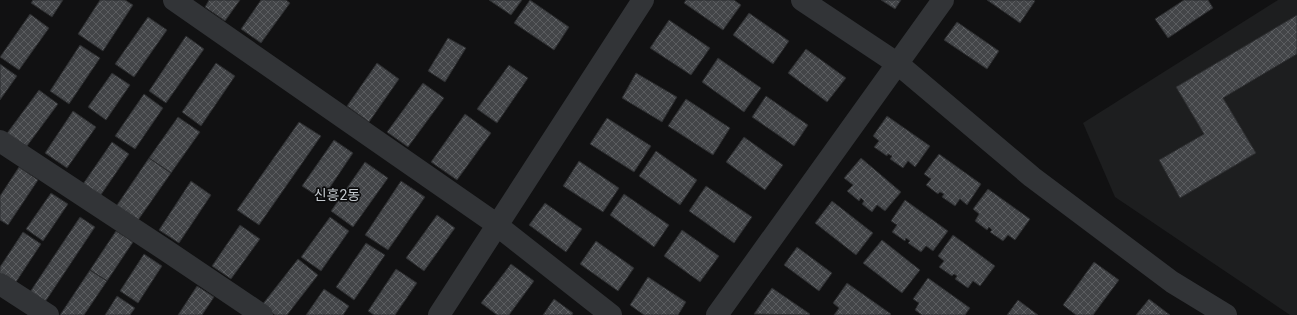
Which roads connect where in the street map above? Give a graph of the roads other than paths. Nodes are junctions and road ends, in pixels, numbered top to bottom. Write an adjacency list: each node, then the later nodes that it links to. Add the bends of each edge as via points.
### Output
1 (174, 0): 7 (street)
2 (643, 0): 7 (street)
3 (802, 0): 5 (street)
4 (943, 0): 5 (street)
5 (898, 64): 13 (street); 14 (street, via 1032,177 1172,282)
6 (0, 141): 10 (street)
7 (496, 225): 11 (street); 12 (street)
8 (0, 284): 9 (street)
9 (48, 315)
10 (262, 315)
11 (439, 315)
12 (611, 315)
13 (716, 315)
14 (1226, 315)

